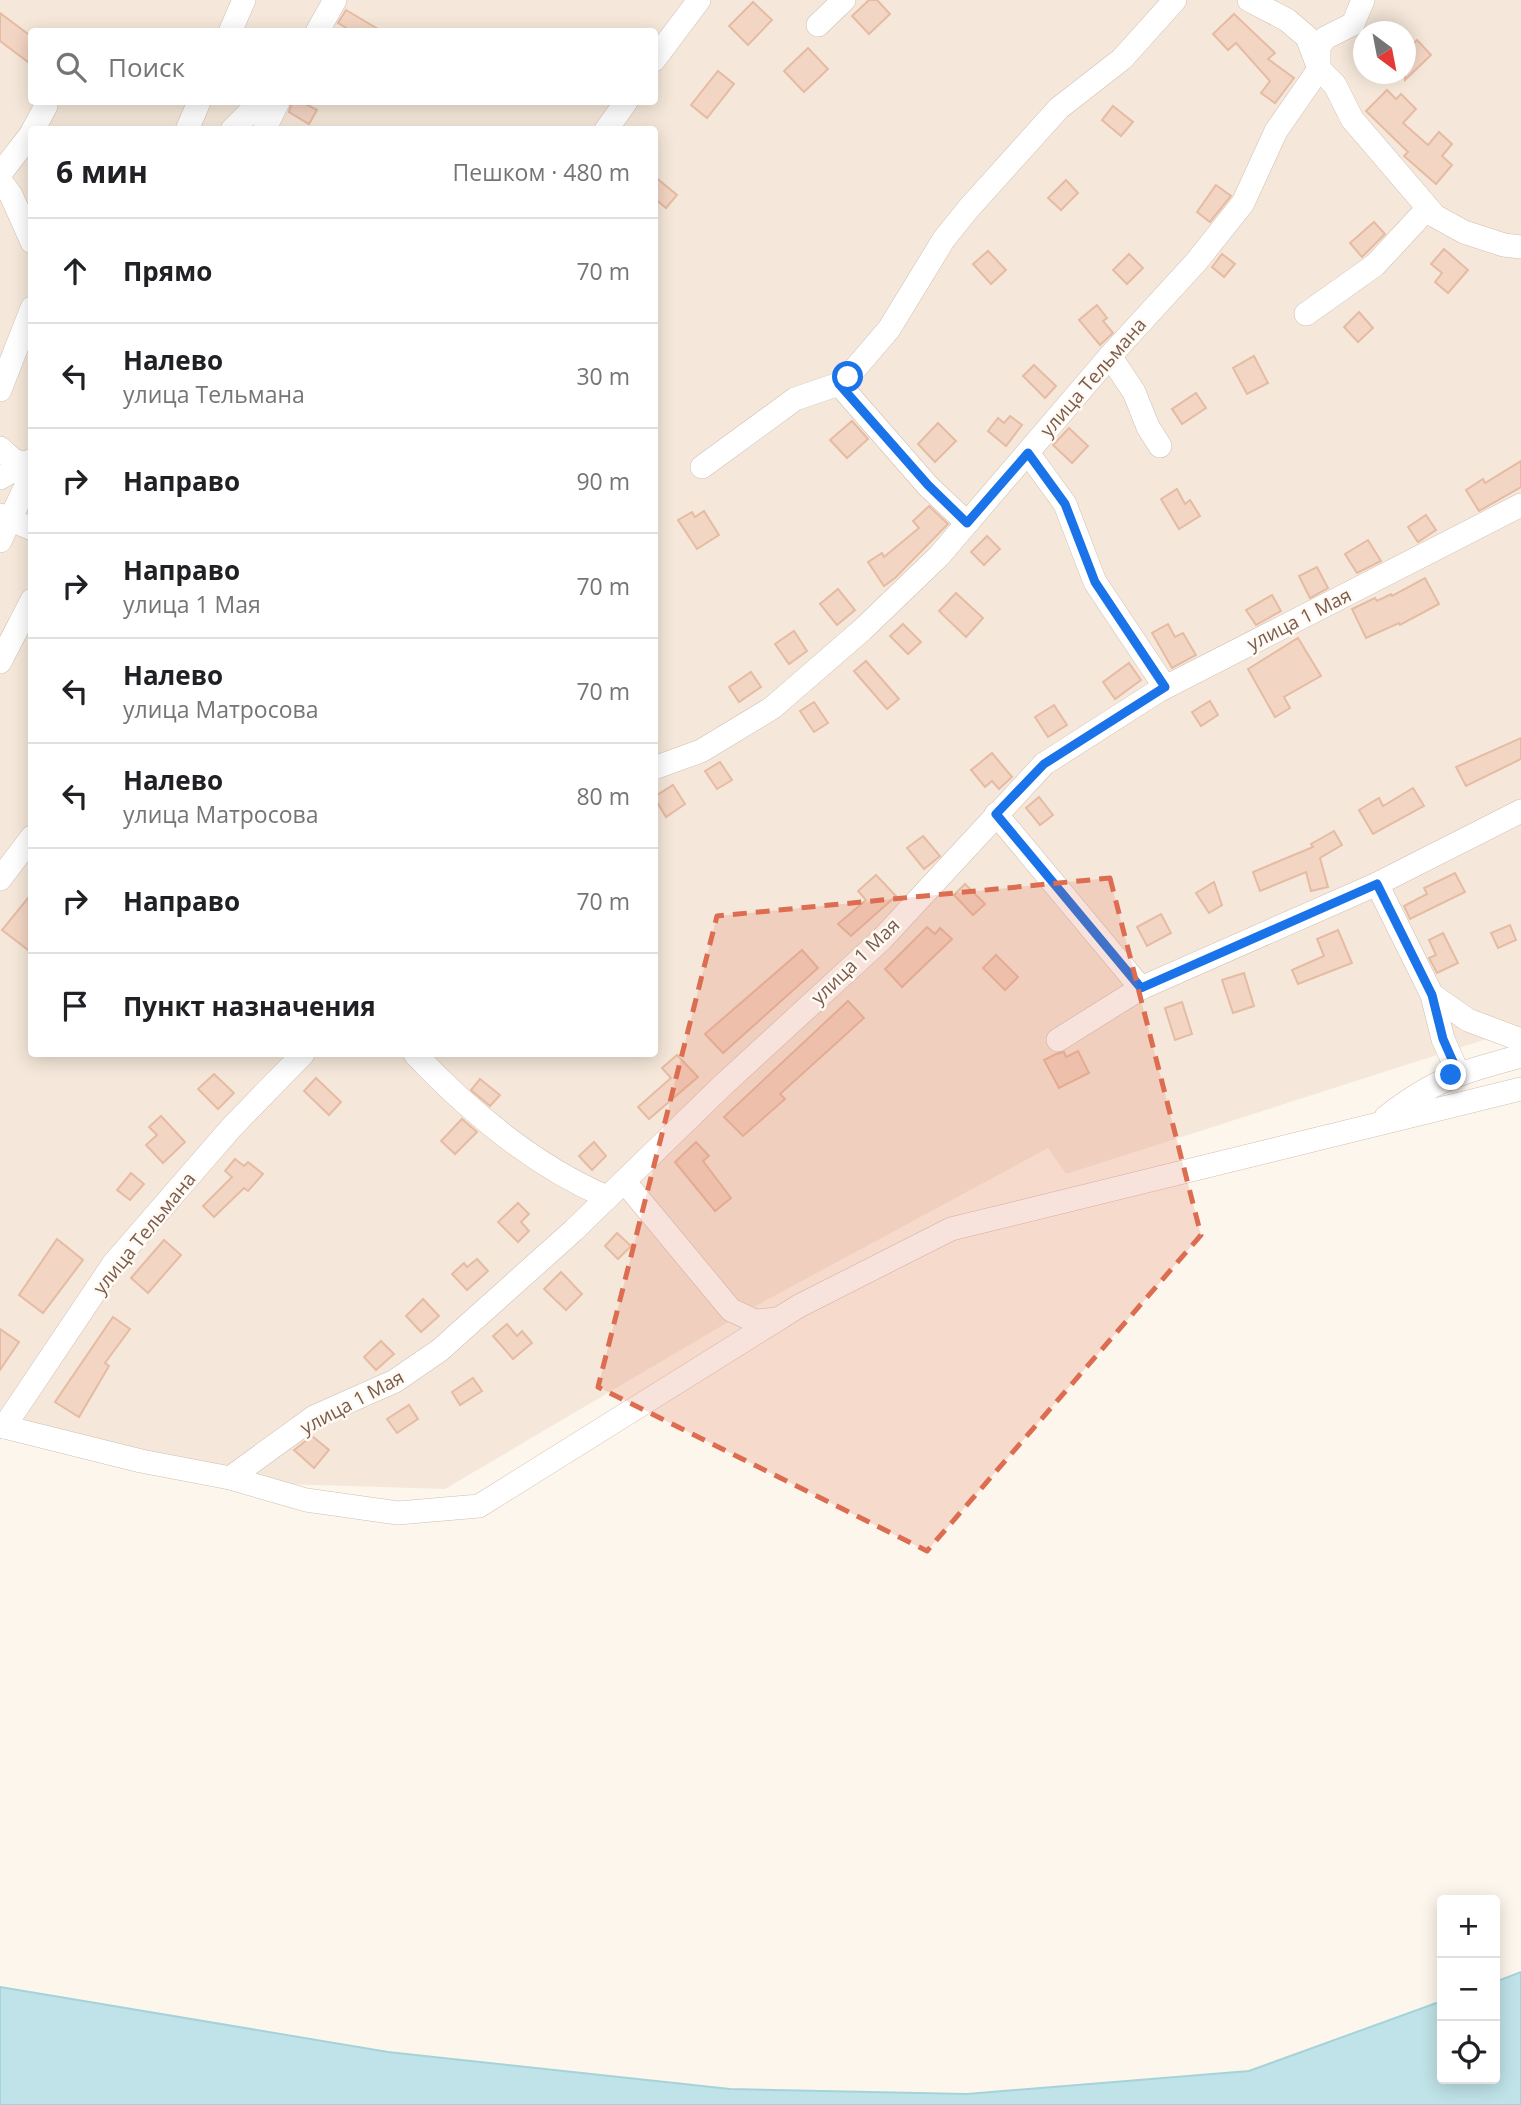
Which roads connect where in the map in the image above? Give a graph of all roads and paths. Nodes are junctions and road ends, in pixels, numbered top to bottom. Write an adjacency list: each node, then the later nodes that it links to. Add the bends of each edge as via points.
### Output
1 (244, 0): 9 (street)
2 (335, 0): 10 (street)
3 (699, 0): 11 (street)
4 (844, 0): 8 (street)
5 (1175, 0): 34 (street, via 1122,59 1059,108 969,208 944,239 889,329)
6 (1249, 0): 12 (street, via 1287,20 1307,37)
7 (1363, 0): 12 (street, via 1353,24 1325,38 1319,47)
8 (818, 25)
9 (232, 28)
10 (319, 28)
11 (658, 55)
12 (1319, 69): 26 (street, via 1335,85 1352,120); 32 (street, улица Тельмана, via 1276,131 1243,203)
13 (199, 105): 19 (street)
14 (257, 105): 20 (street)
15 (276, 105): 21 (street)
16 (624, 105): 22 (street)
17 (46, 106): 18 (street)
18 (35, 126)
19 (189, 126)
20 (236, 126)
21 (266, 126)
22 (609, 126)
23 (28, 136): 24 (street)
24 (0, 174)
25 (0, 180): 27 (street)
26 (1427, 209): 28 (street, via 1464,232); 29 (street, via 1375,265)
27 (28, 234)
28 (1521, 247)
29 (1306, 314)
30 (28, 317): 33 (street)
31 (28, 351): 33 (street)
32 (1110, 356): 36 (street); 38 (street, улица Тельмана)
33 (4, 372): 35 (street)
34 (839, 384): 41 (street, via 795,399); 45 (street)
35 (0, 390)
36 (1160, 446)
37 (0, 448): 39 (street)
38 (1028, 453): 45 (street, улица Тельмана); 50 (street, via 1065,504 1095,582)
39 (28, 466)
40 (28, 466): 43 (street)
41 (702, 467)
42 (28, 468): 46 (street)
43 (0, 478)
44 (1521, 505): 50 (street, улица 1 Мая)
45 (967, 523): 51 (street, улица Тельмана, via 862,630 772,708 701,751)
46 (3, 526): 47 (street)
47 (28, 529)
48 (28, 608): 49 (street)
49 (0, 662)
50 (1165, 687): 53 (street, улица 1 Мая, via 1044,764)
51 (658, 767)
52 (1521, 811): 58 (street)
53 (996, 814): 59 (street); 69 (street, улица 1 Мая, via 882,939)
54 (28, 841): 56 (street)
55 (28, 842): 57 (street)
56 (0, 849)
57 (0, 879)
58 (1377, 884): 59 (street); 60 (street)
59 (1141, 988): 61 (street)
60 (1432, 995): 62 (street, via 1468,1020); 66 (street)
61 (1058, 1040)
62 (1521, 1040)
63 (1521, 1056): 66 (street)
64 (300, 1057): 72 (street, улица Тельмана, via 231,1128 114,1264)
65 (418, 1057): 70 (street, via 492,1125 579,1185)
66 (1458, 1073): 68 (street, via 1430,1086)
67 (1521, 1089): 68 (street)
68 (1378, 1124): 71 (street, via 951,1229)
69 (624, 1181): 70 (street, улица 1 Мая); 71 (street, via 731,1310 755,1321)
70 (607, 1198): 73 (street, улица 1 Мая, via 440,1350 395,1381 314,1417)
71 (779, 1319): 73 (street, via 479,1506 398,1513 306,1500)
72 (2, 1427): 73 (street)
73 (230, 1478)

